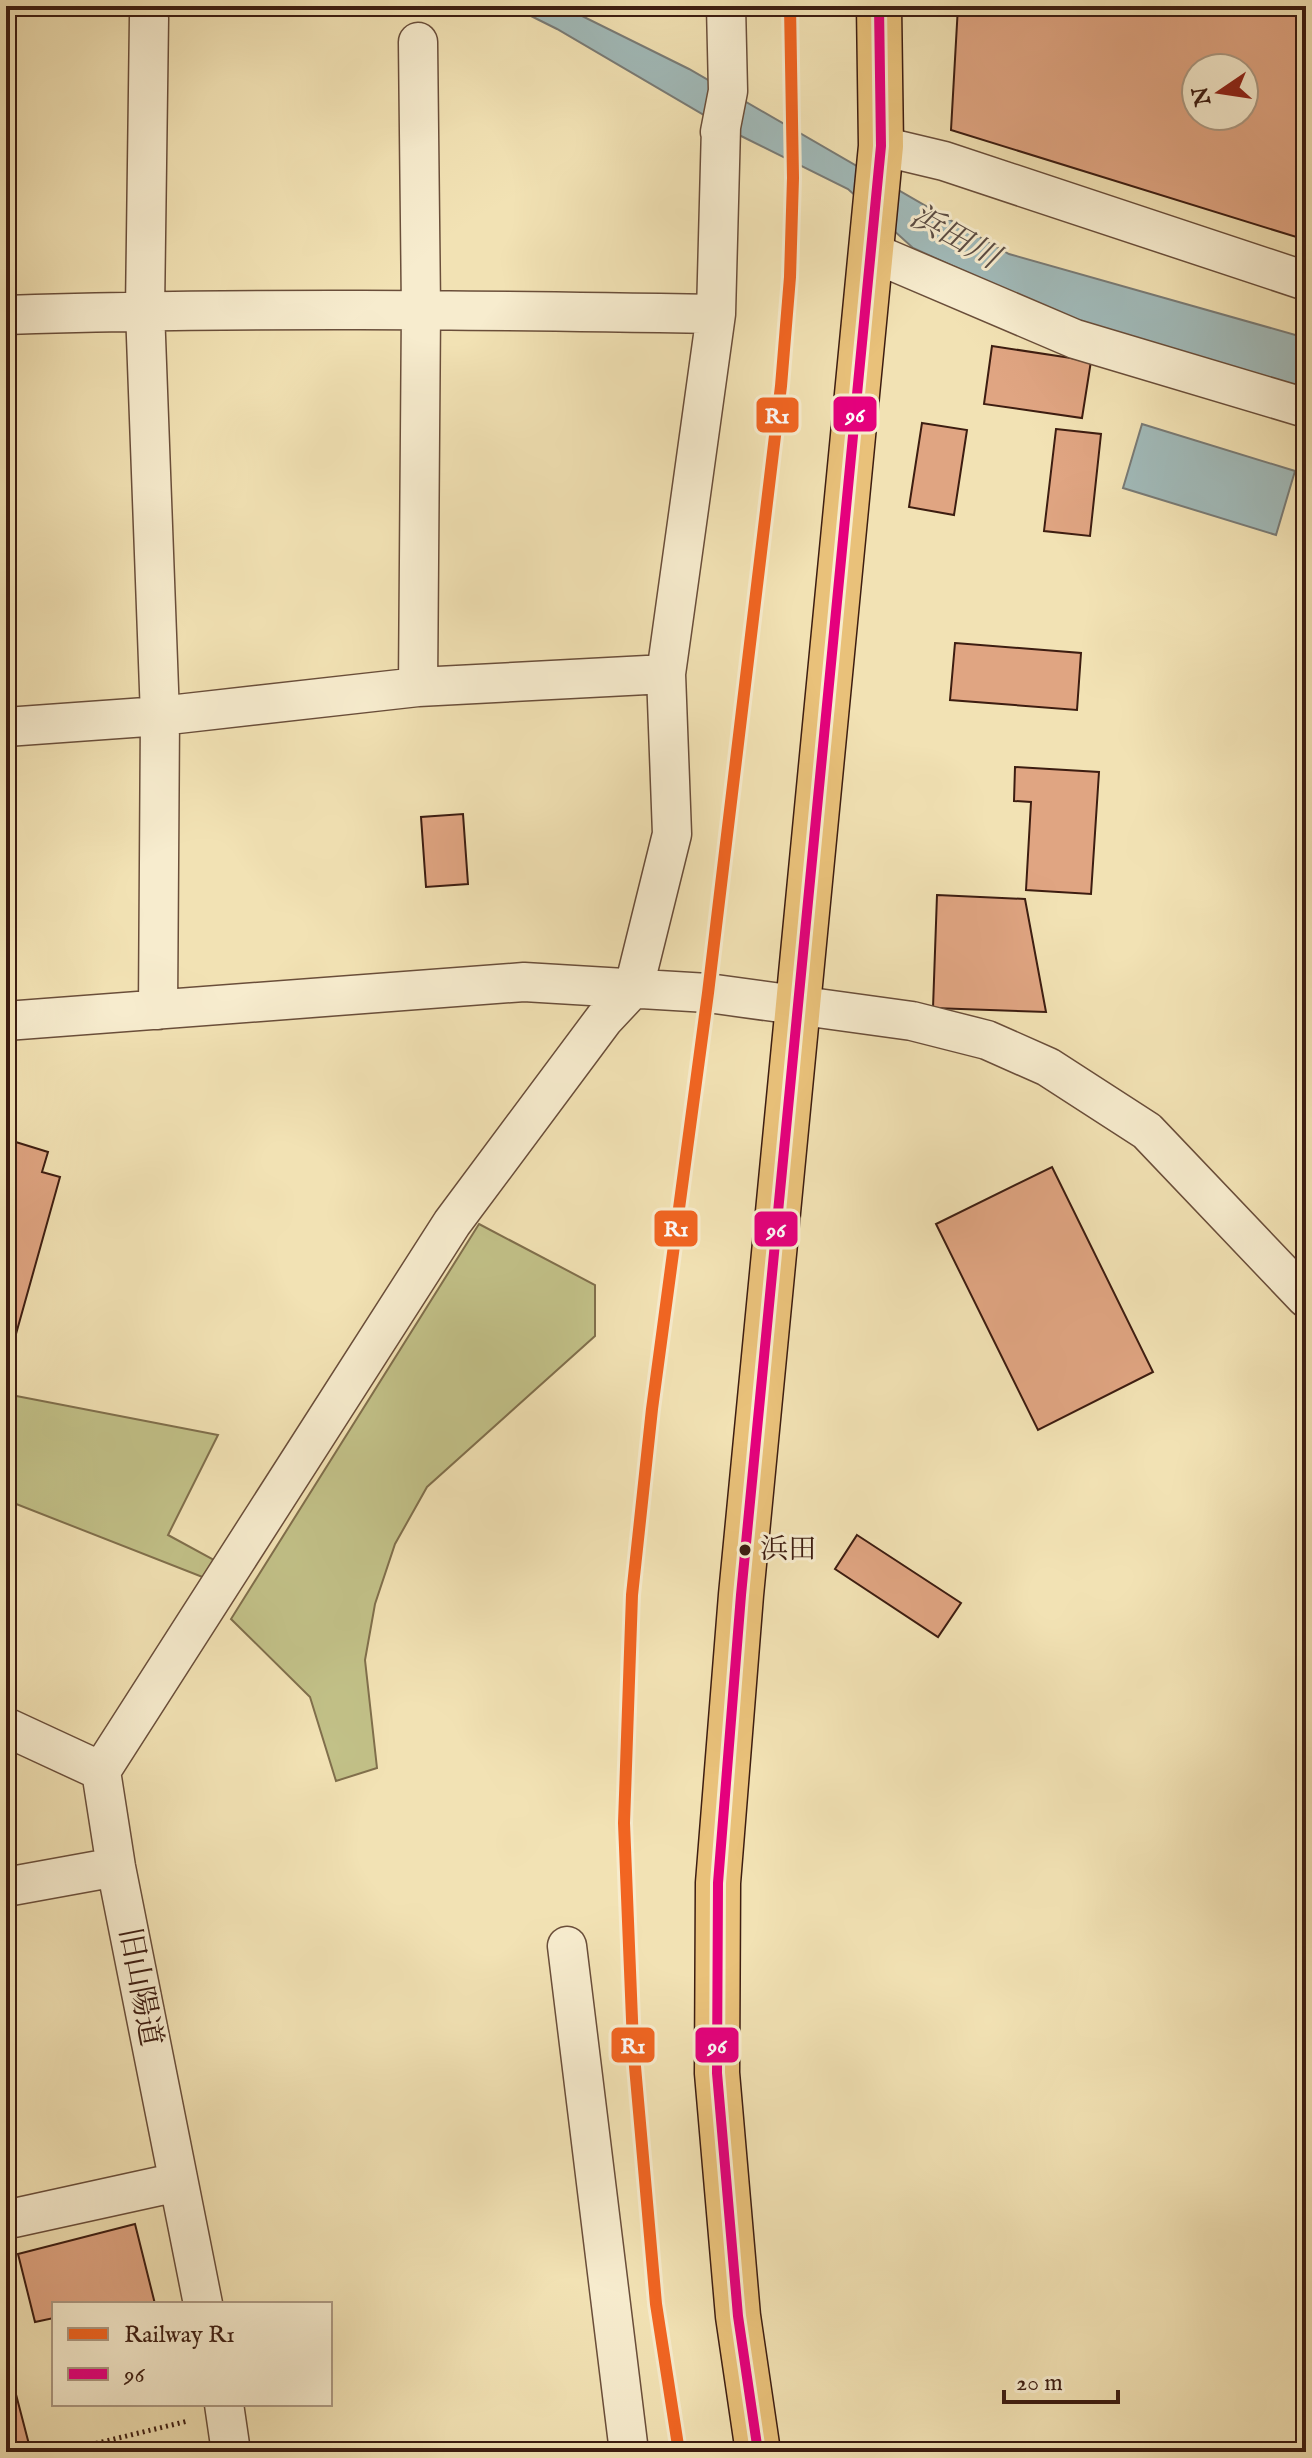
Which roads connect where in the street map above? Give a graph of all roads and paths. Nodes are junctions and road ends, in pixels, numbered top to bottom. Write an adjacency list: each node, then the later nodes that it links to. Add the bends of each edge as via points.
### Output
1 (726, 6): 10 (street)
2 (879, 6): 5 (main road)
3 (149, 18): 9 (street)
4 (418, 42): 8 (street)
5 (879, 160): 6 (main road); 7 (street, via 944,161)
6 (872, 240): 12 (street, via 1075,339); 18 (main road)
7 (1306, 281)
8 (421, 309): 9 (street); 10 (street); 14 (street)
9 (145, 310): 11 (street); 15 (street)
10 (716, 314): 13 (street)
11 (6, 315)
12 (1306, 408)
13 (666, 674): 14 (street); 17 (street, via 672,834)
14 (418, 687): 15 (street)
15 (160, 716): 16 (street); 19 (street)
16 (6, 727)
17 (634, 987): 18 (street); 19 (street, via 524,982); 23 (street, via 604,1019 452,1223)
18 (799, 1004): 21 (street, via 912,1021 987,1040 1048,1067 1147,1131); 34 (main road, via 718,1883 717,2073 738,2316)
19 (158, 1010): 20 (street)
20 (6, 1021)
21 (1306, 1298)
22 (6, 1727): 23 (street)
23 (101, 1771): 24 (street, 旧山陽道)
24 (116, 1867): 25 (street); 27 (street, 旧山陽道)
25 (6, 1887)
26 (567, 1946): 33 (street)
27 (178, 2182): 28 (street); 29 (street, 旧山陽道)
28 (14, 2218)
29 (203, 2302)
30 (225, 2408): 31 (path); 32 (street)
31 (61, 2452)
32 (231, 2452)
33 (629, 2452)
34 (758, 2452)

